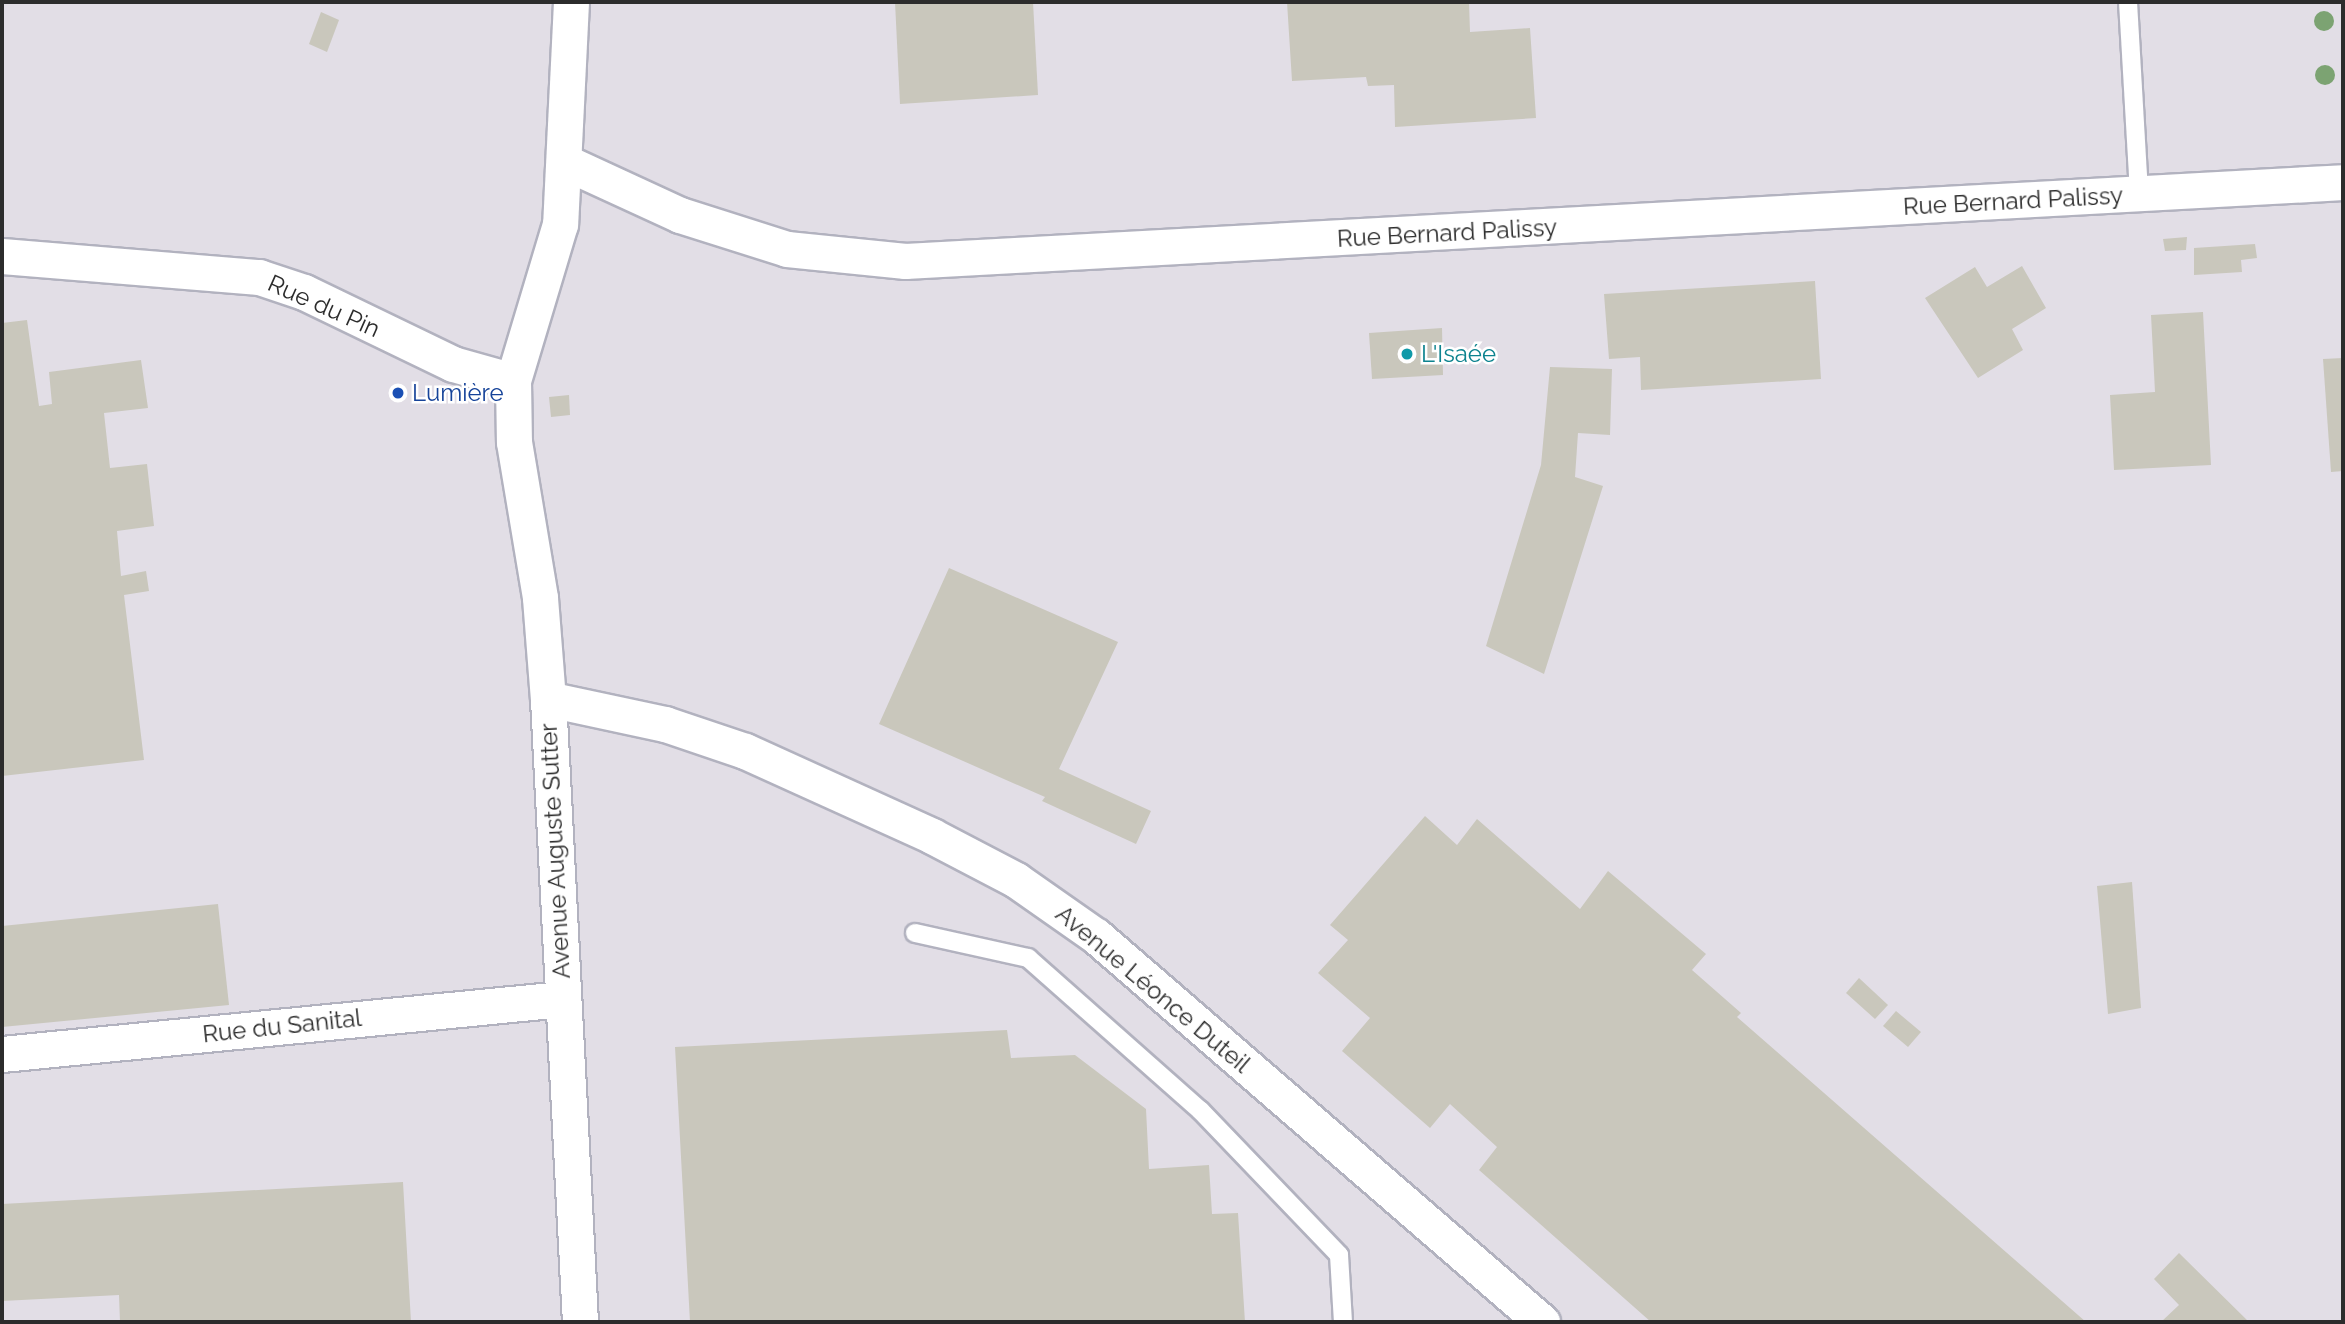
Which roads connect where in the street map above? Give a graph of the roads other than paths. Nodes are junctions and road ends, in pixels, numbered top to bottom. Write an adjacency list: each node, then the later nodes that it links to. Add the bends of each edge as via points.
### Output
1 (571, 2): 3 (street, Avenue Auguste Sutter)
2 (2128, 2): 5 (lane)
3 (567, 163): 5 (street, Rue Bernard Palissy, via 680,215 787,249 905,261); 7 (street, Avenue Auguste Sutter, via 560,224)
4 (2343, 182): 5 (street, Rue Bernard Palissy)
5 (2139, 193)
6 (2, 257): 7 (street, Rue du Pin, via 259,277 304,292 453,364)
7 (513, 381): 8 (street, Avenue Auguste Sutter, via 514,442 540,598)
8 (548, 699): 10 (street, Avenue Auguste Sutter); 14 (street, Avenue Léonce Duteil, via 665,724 745,751 932,836 1016,880 1097,936)
9 (915, 933): 13 (lane, via 1028,958 1200,1110 1339,1255)
10 (562, 999): 11 (street, Rue du Sanital); 12 (street, Avenue Auguste Sutter)
11 (2, 1054)
12 (580, 1322)
13 (1343, 1322)
14 (1542, 1322)

